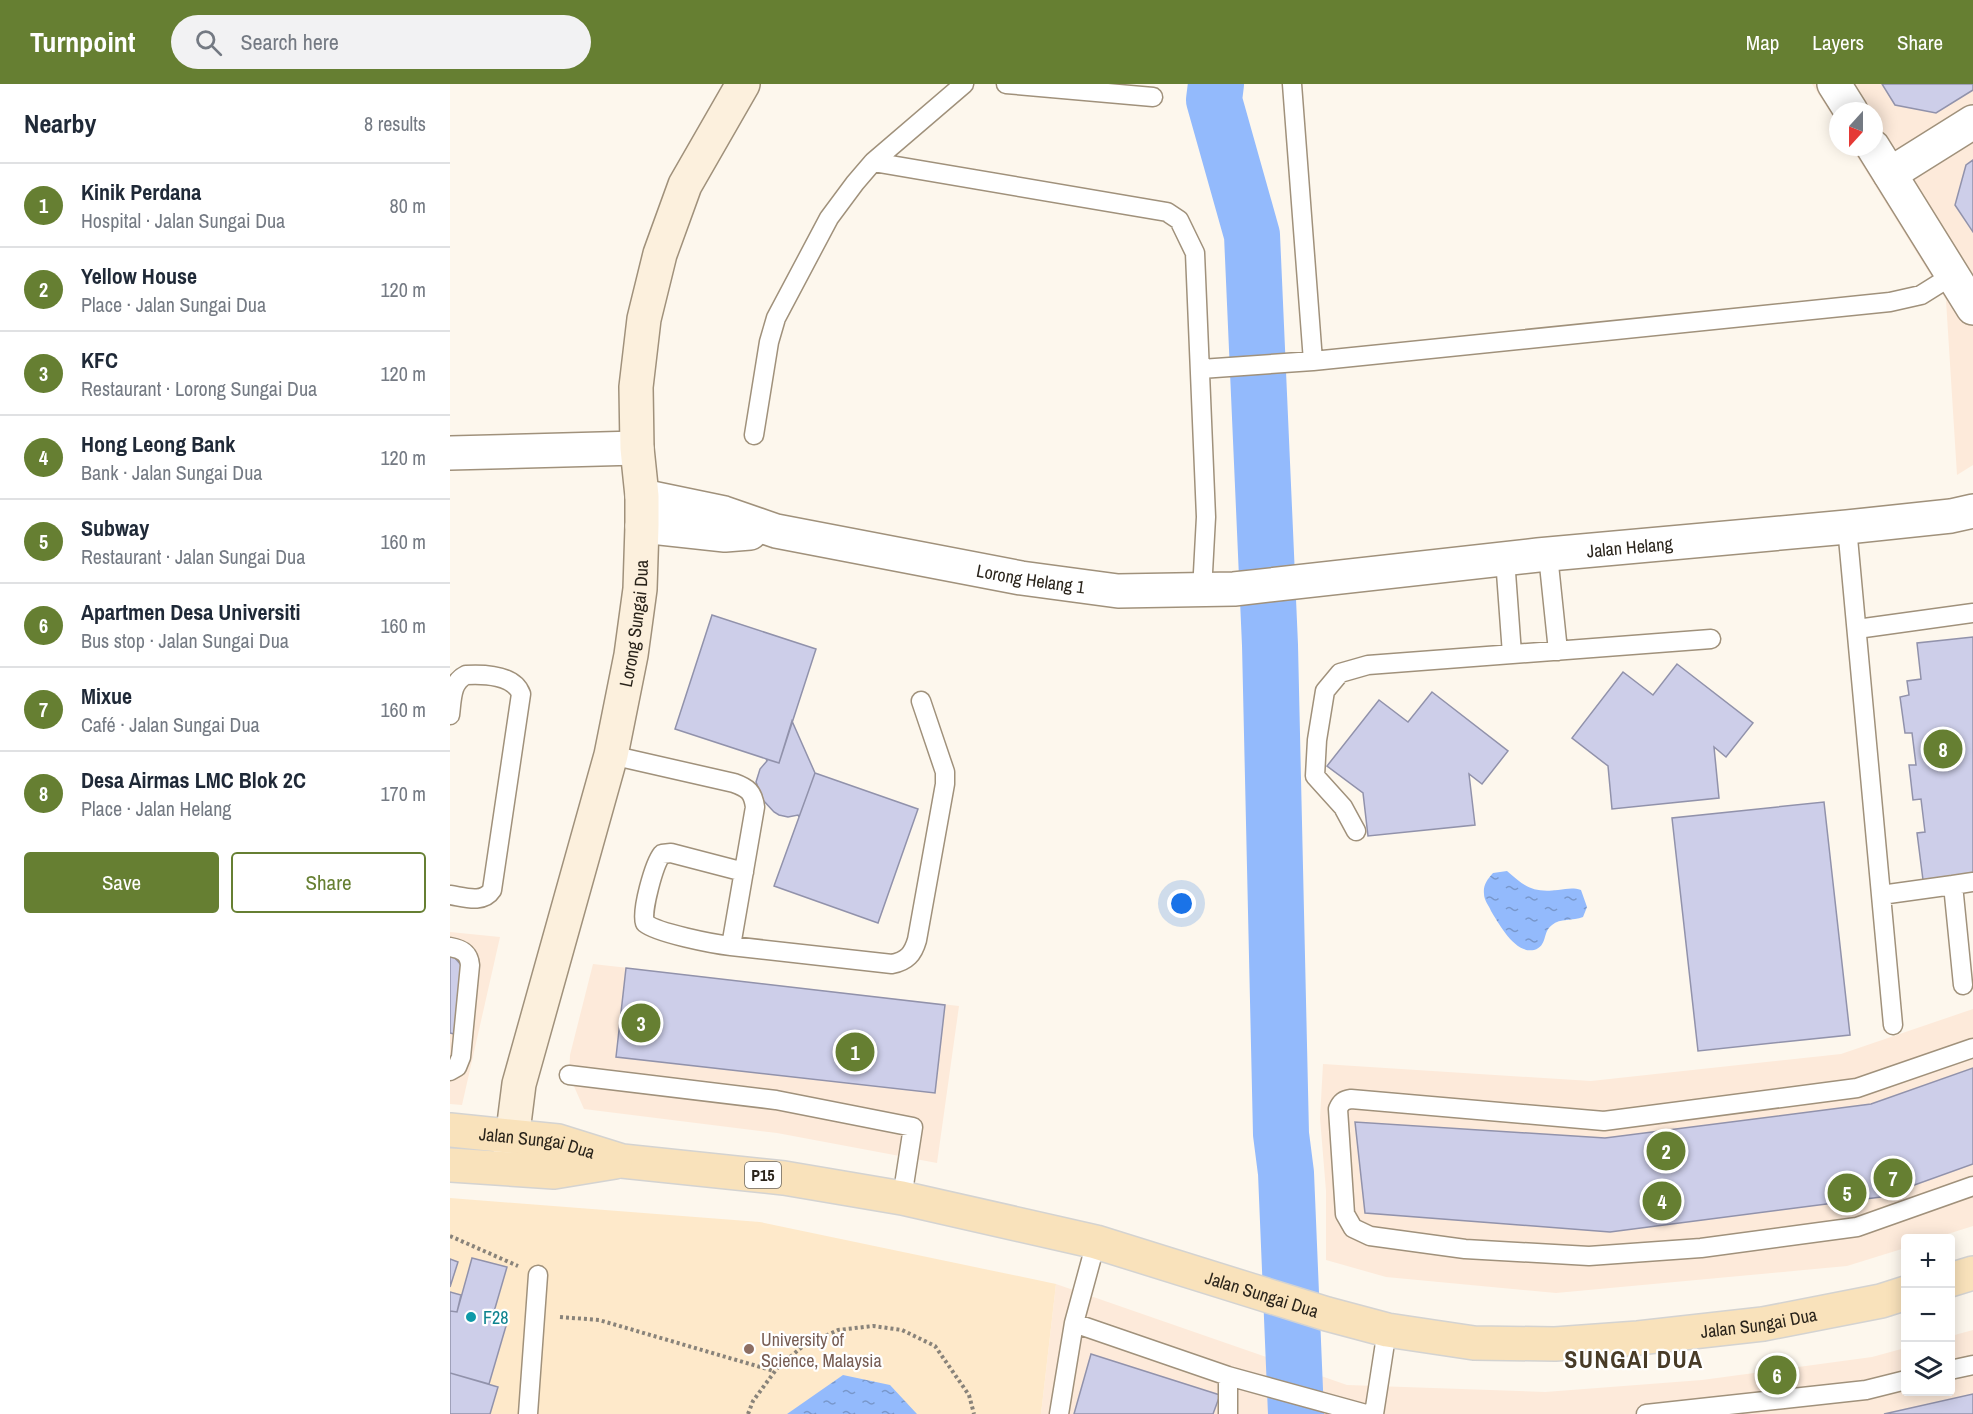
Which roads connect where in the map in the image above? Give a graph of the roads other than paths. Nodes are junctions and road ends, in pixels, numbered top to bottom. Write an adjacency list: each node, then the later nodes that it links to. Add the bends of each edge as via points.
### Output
1 (743, 84): 16 (street, Lorong Sungai Dua, via 685,185 660,254 644,319 636,387)
2 (964, 84): 10 (lane)
3 (1006, 84): 6 (lane)
4 (1292, 84): 13 (lane)
5 (1834, 84): 7 (street)
6 (1152, 97)
7 (1845, 102)
8 (1973, 123): 11 (street)
9 (1879, 156): 11 (street)
10 (873, 162): 14 (lane, via 1167,212 1179,220 1195,253); 15 (lane, via 830,218 776,318)
11 (1890, 174): 12 (street)
12 (1965, 286): 13 (lane, via 1890,302)
13 (1313, 361): 14 (lane)
14 (1201, 369): 24 (lane, via 1206,517)
15 (754, 435)
16 (637, 448): 17 (street); 18 (street, Lorong Sungai Dua)
17 (450, 453)
18 (642, 510): 24 (street, Lorong Helang 1, via 724,513 776,531 1021,578 1118,591); 32 (street, Lorong Sungai Dua, via 640,589)
19 (1973, 511): 20 (street, Jalan Helang)
20 (1847, 527): 21 (street, Jalan Helang); 26 (lane)
21 (1548, 555): 22 (street, Jalan Helang); 28 (lane)
22 (1504, 559): 23 (street, Jalan Helang); 29 (lane)
23 (1287, 584): 24 (street, Lorong Helang 1)
24 (1202, 591)
25 (1973, 614): 26 (lane)
26 (1857, 629): 38 (lane)
27 (1711, 639): 28 (lane)
28 (1558, 651): 29 (lane)
29 (1512, 654): 33 (lane, via 1368,665 1340,673 1325,691 1315,776 1343,807)
30 (921, 701): 39 (lane, via 945,772 945,784 917,940 909,957 892,964)
31 (451, 705): 37 (lane, via 455,683 466,675 506,679 519,687 521,694 492,890 482,898)
32 (611, 755): 34 (lane, via 734,783 751,791 755,807); 47 (street, Lorong Sungai Dua, via 519,1084)
33 (1356, 831)
34 (744, 872): 39 (lane); 39 (lane, via 662,854 643,913 645,923 653,928)
35 (1973, 882): 36 (lane)
36 (1953, 885): 38 (lane); 41 (lane)
37 (450, 895)
38 (1881, 895): 42 (lane)
39 (731, 946)
40 (450, 947): 44 (lane, via 466,953 470,965 461,1057 457,1067)
41 (1963, 985)
42 (1893, 1025)
43 (1973, 1048): 51 (lane, via 1857,1088 1604,1121 1351,1099 1344,1100 1338,1109 1345,1214 1353,1227 1370,1236 1465,1249 1589,1256 1701,1248 1857,1227)
44 (450, 1071)
45 (570, 1075): 52 (lane, via 776,1100 913,1127)
46 (450, 1130): 47 (main road, Jalan Sungai Dua / P15)
47 (511, 1136): 48 (main road, Jalan Sungai Dua / P15, via 558,1141); 50 (street, Lorong Sungai Dua)
48 (622, 1161): 50 (main road, Jalan Sungai Dua / P15, via 554,1172); 52 (main road, Jalan Sungai Dua / P15, via 784,1178)
49 (450, 1165): 50 (main road, Jalan Sungai Dua / P15)
50 (508, 1170)
51 (1973, 1186)
52 (902, 1198): 53 (main road, Jalan Sungai Dua / P15)
53 (1096, 1242): 58 (lane); 59 (main road, Jalan Sungai Dua / P15)
54 (1973, 1273): 56 (main road)
55 (537, 1275): 64 (lane)
56 (1955, 1278)
57 (1901, 1294): 59 (main road, Jalan Sungai Dua / P15, via 1763,1324 1555,1344 1474,1343)
58 (1074, 1323): 62 (lane); 65 (lane)
59 (1387, 1330): 68 (lane)
60 (1973, 1365): 61 (lane)
61 (1955, 1369)
62 (1228, 1376): 66 (lane); 67 (lane)
63 (1901, 1381): 69 (lane, via 1866,1390)
64 (528, 1414)
65 (1059, 1414)
66 (1228, 1414)
67 (1366, 1414)
68 (1374, 1414)
69 (1646, 1414)

